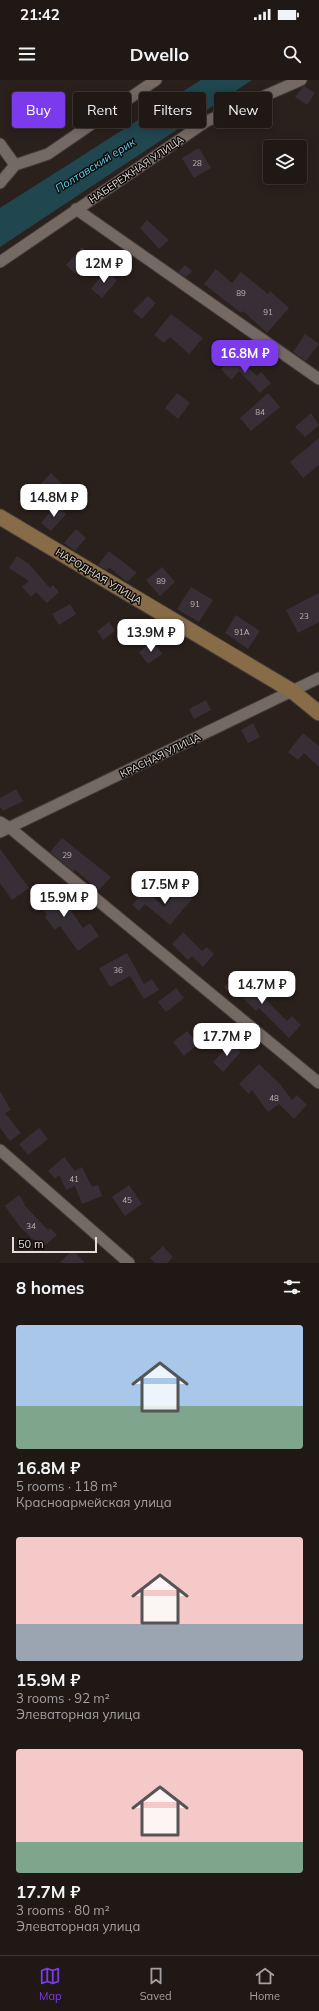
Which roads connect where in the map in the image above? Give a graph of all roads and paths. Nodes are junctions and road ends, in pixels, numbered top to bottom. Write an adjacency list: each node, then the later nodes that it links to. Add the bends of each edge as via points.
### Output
1 (156, 80): 4 (street, via 48,154)
2 (301, 80): 6 (street, НАБЕРЕЖНАЯ УЛИЦА, via 207,121)
3 (0, 144): 4 (street)
4 (15, 165): 5 (street)
5 (0, 183)
6 (76, 209): 7 (street, НАБЕРЕЖНАЯ УЛИЦА); 8 (street)
7 (0, 262)
8 (319, 379)
9 (0, 516): 11 (main road, НАРОДНАЯ УЛИЦА)
10 (319, 678): 11 (street, КРАСНАЯ УЛИЦА)
11 (292, 691): 12 (main road, НАРОДНАЯ УЛИЦА); 14 (street, КРАСНАЯ УЛИЦА)
12 (319, 713)
13 (0, 822): 14 (street)
14 (5, 830): 15 (street)
15 (319, 1083)
16 (0, 1150): 17 (street)
17 (129, 1263)

